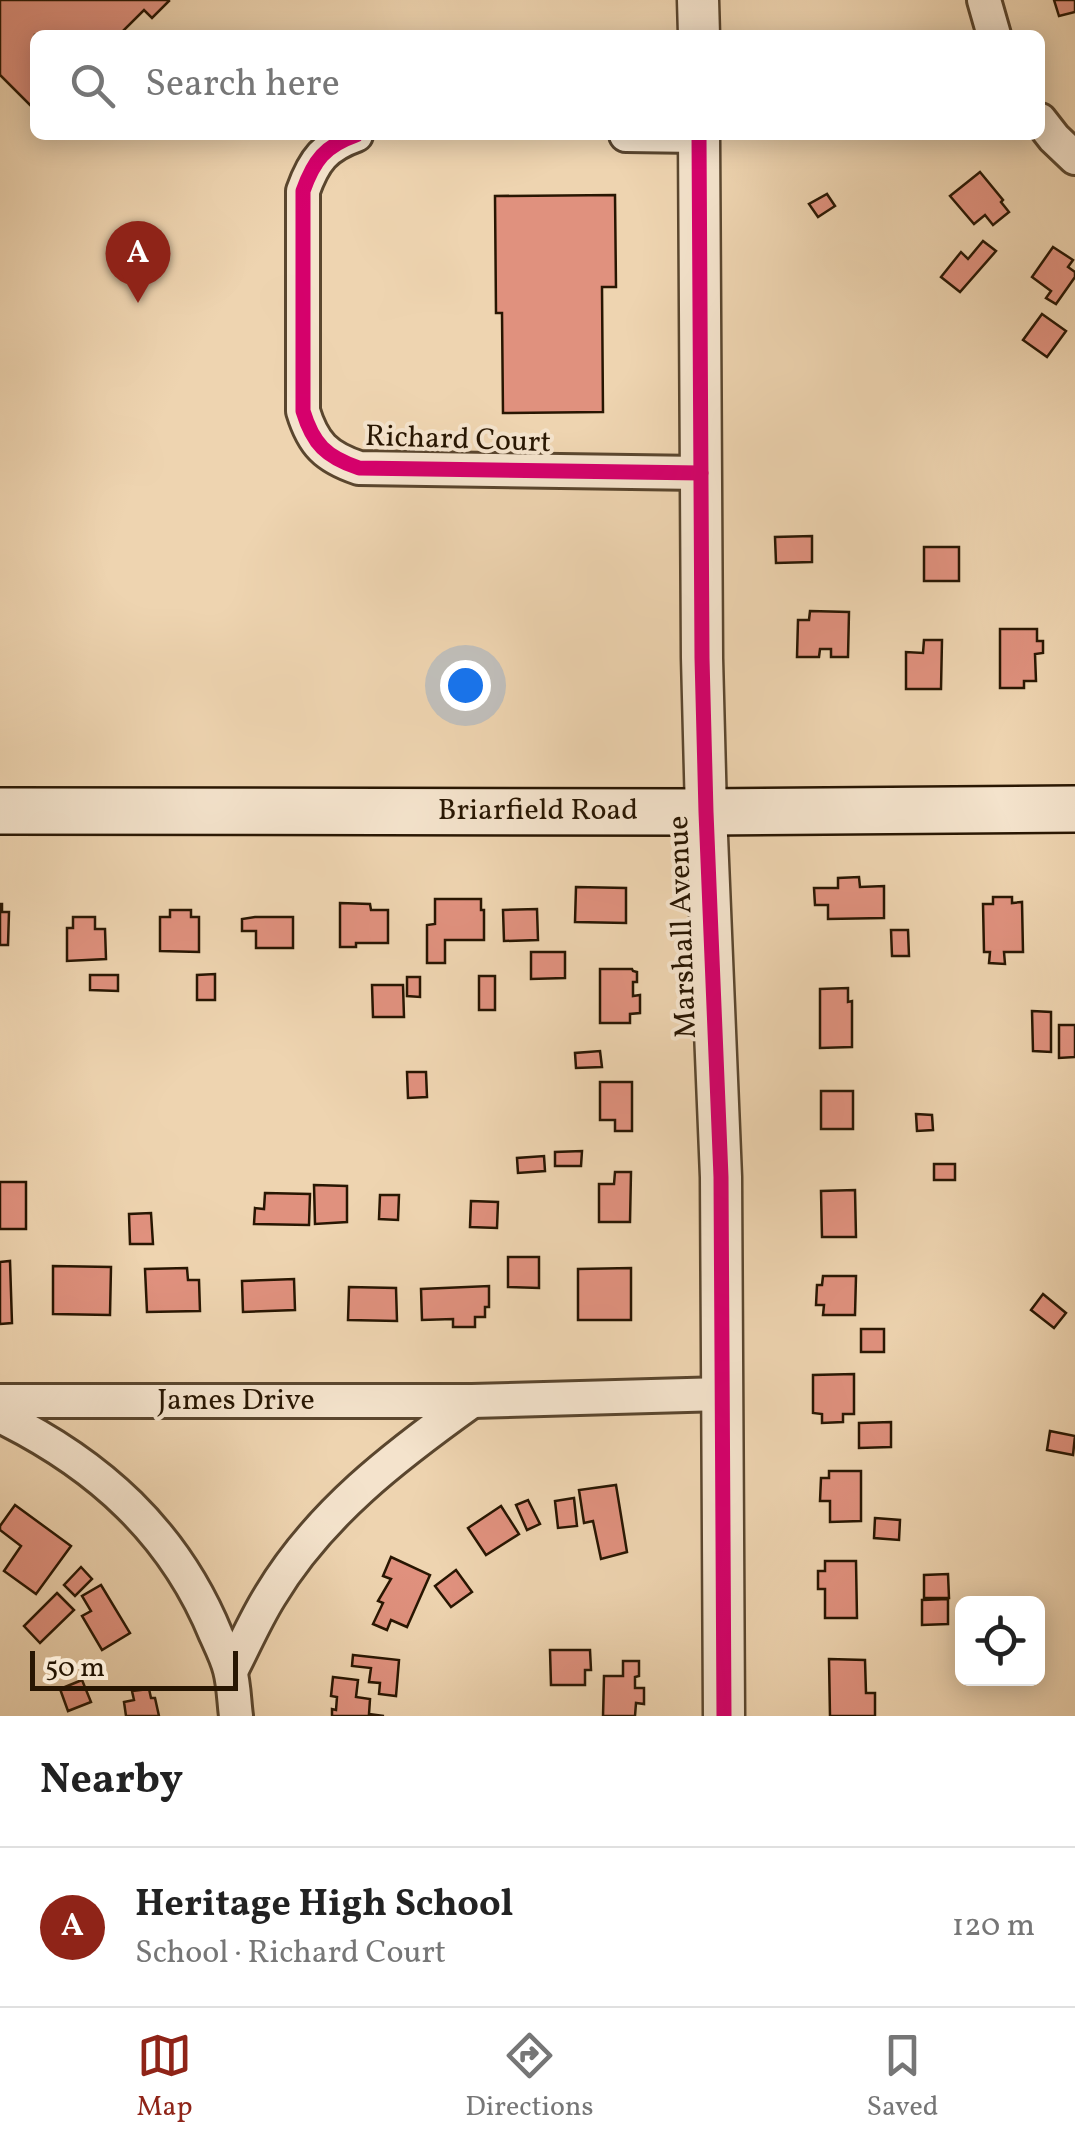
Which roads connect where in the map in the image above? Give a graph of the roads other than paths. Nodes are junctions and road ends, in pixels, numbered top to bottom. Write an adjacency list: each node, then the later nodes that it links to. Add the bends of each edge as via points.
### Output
1 (698, 0): 3 (street)
2 (984, 0): 4 (street)
3 (698, 30)
4 (993, 30)
5 (1045, 126): 8 (street)
6 (342, 140): 9 (street, Richard Court, via 322,154 304,191 302,411 322,449 359,468)
7 (699, 140): 9 (street, Marshall Avenue)
8 (1075, 158)
9 (701, 473): 12 (street, Marshall Avenue)
10 (1075, 809): 12 (main road, Briarfield Road)
11 (0, 811): 12 (main road, Briarfield Road)
12 (706, 812): 13 (street, Marshall Avenue)
13 (723, 1394): 15 (street, James Drive); 19 (street, Marshall Avenue)
14 (0, 1401): 15 (street, James Drive)
15 (472, 1401): 17 (street, via 370,1478 324,1524 270,1596)
16 (0, 1416): 17 (street, via 74,1459 162,1538 204,1605)
17 (231, 1671): 18 (street)
18 (236, 1716)
19 (724, 1716)

